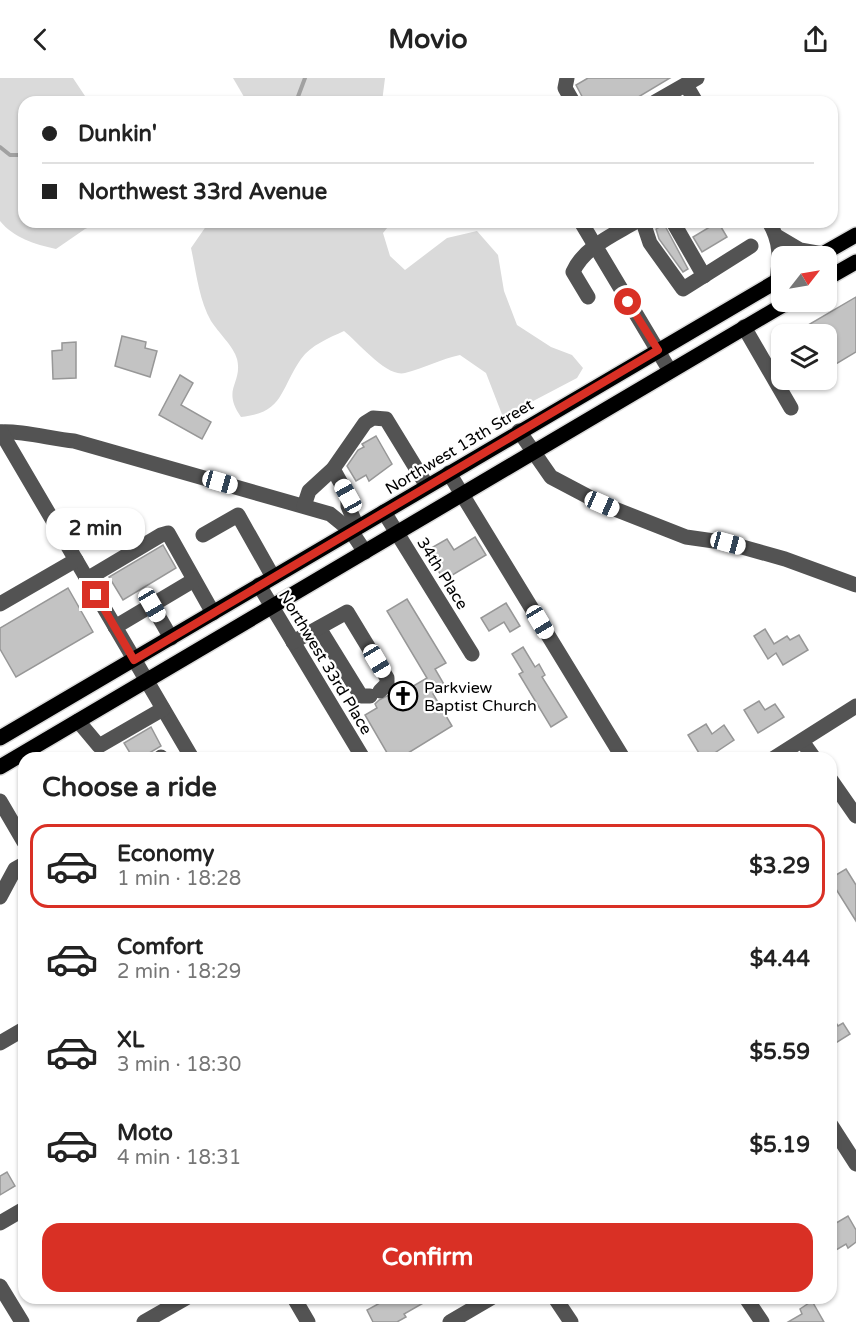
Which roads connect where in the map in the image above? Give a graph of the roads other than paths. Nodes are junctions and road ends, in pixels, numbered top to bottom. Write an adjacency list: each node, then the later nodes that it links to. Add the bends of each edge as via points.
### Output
1 (567, 78): 3 (street, via 565,87)
2 (692, 81): 4 (street); 5 (street)
3 (570, 96)
4 (666, 96)
5 (695, 96)
6 (585, 228): 13 (street)
7 (624, 228): 13 (street)
8 (645, 228): 20 (street, via 650,243 680,288)
9 (677, 228): 20 (street)
10 (773, 228): 12 (street)
11 (856, 235): 17 (main road)
12 (778, 237): 15 (street); 16 (street)
13 (596, 246): 22 (street, via 577,262 573,272); 25 (street)
14 (751, 246): 20 (street)
15 (779, 246)
16 (793, 246)
17 (837, 246)
18 (856, 262): 19 (main road)
19 (837, 273)
20 (704, 276)
21 (771, 285): 25 (main road, Northwest 13th Street)
22 (588, 297)
23 (771, 312): 24 (main road)
24 (744, 327): 26 (main road); 27 (street)
25 (658, 350): 26 (street); 28 (main road, Northwest 13th Street)
26 (670, 371): 30 (main road)
27 (791, 408)
28 (519, 431): 30 (street); 32 (main road, Northwest 13th Street)
29 (0, 432): 35 (street, via 74,441); 41 (street)
30 (532, 453): 34 (main road); 45 (street, via 551,477 637,520 686,537 728,543 784,559)
31 (333, 469): 33 (street, via 365,423 373,418 386,419); 35 (street, via 309,491); 37 (street, via 348,496)
32 (449, 473): 33 (main road, Northwest 13th Street); 34 (street)
33 (427, 486): 36 (main road, Northwest 13th Street)
34 (463, 494): 38 (main road); 67 (street)
35 (304, 506): 37 (street, via 330,513)
36 (384, 512): 37 (main road, Northwest 13th Street); 38 (street, 34th Place)
37 (354, 529): 40 (street); 44 (main road, Northwest 13th Street)
38 (397, 533): 40 (main road); 54 (street, 34th Place)
39 (203, 535): 44 (street, Northwest 33rd Place, via 238,515)
40 (365, 552): 48 (main road)
41 (76, 560): 42 (street); 46 (street)
42 (87, 579): 43 (street, via 168,533); 50 (street)
43 (194, 580): 47 (street); 49 (street)
44 (266, 581): 48 (street, Northwest 33rd Place); 49 (main road, Northwest 13th Street)
45 (856, 585)
46 (0, 604)
47 (152, 605): 50 (street); 52 (street)
48 (272, 607): 53 (street, Northwest 33rd Place); 56 (main road)
49 (213, 613): 52 (main road, Northwest 13th Street)
50 (115, 627): 55 (street)
51 (319, 627): 51 (street, via 347,612 387,684 375,693 361,696); 53 (street)
52 (171, 638): 55 (main road, Northwest 13th Street)
53 (293, 642): 66 (street, Northwest 33rd Place)
54 (472, 654)
55 (134, 660): 56 (street); 60 (main road, Northwest 13th Street)
56 (146, 681): 58 (street); 59 (main road)
57 (856, 706): 61 (street)
58 (163, 710): 62 (street); 65 (street)
59 (78, 721): 62 (street, via 93,742 99,746); 63 (main road)
60 (0, 738)
61 (802, 741): 68 (street); 69 (street)
62 (106, 744): 64 (street)
63 (25, 752)
64 (111, 752)
65 (188, 752)
66 (359, 752)
67 (619, 752)
68 (784, 752)
69 (810, 752)
70 (18, 756): 71 (main road)
71 (0, 767)
72 (837, 789): 74 (street)
73 (0, 801): 75 (street)
74 (856, 816)
75 (18, 832)
76 (18, 867): 77 (street)
77 (0, 897)
78 (18, 1032): 79 (street)
79 (0, 1043)
80 (837, 1134): 81 (street)
81 (856, 1164)
82 (18, 1212): 83 (street)
83 (0, 1223)
84 (0, 1286): 90 (street)
85 (176, 1304): 91 (street)
86 (298, 1304): 92 (street)
87 (481, 1304): 93 (street)
88 (559, 1304): 94 (street)
89 (750, 1304): 95 (street)
90 (22, 1322)
91 (144, 1322)
92 (308, 1322)
93 (450, 1322)
94 (571, 1322)
95 (762, 1322)

